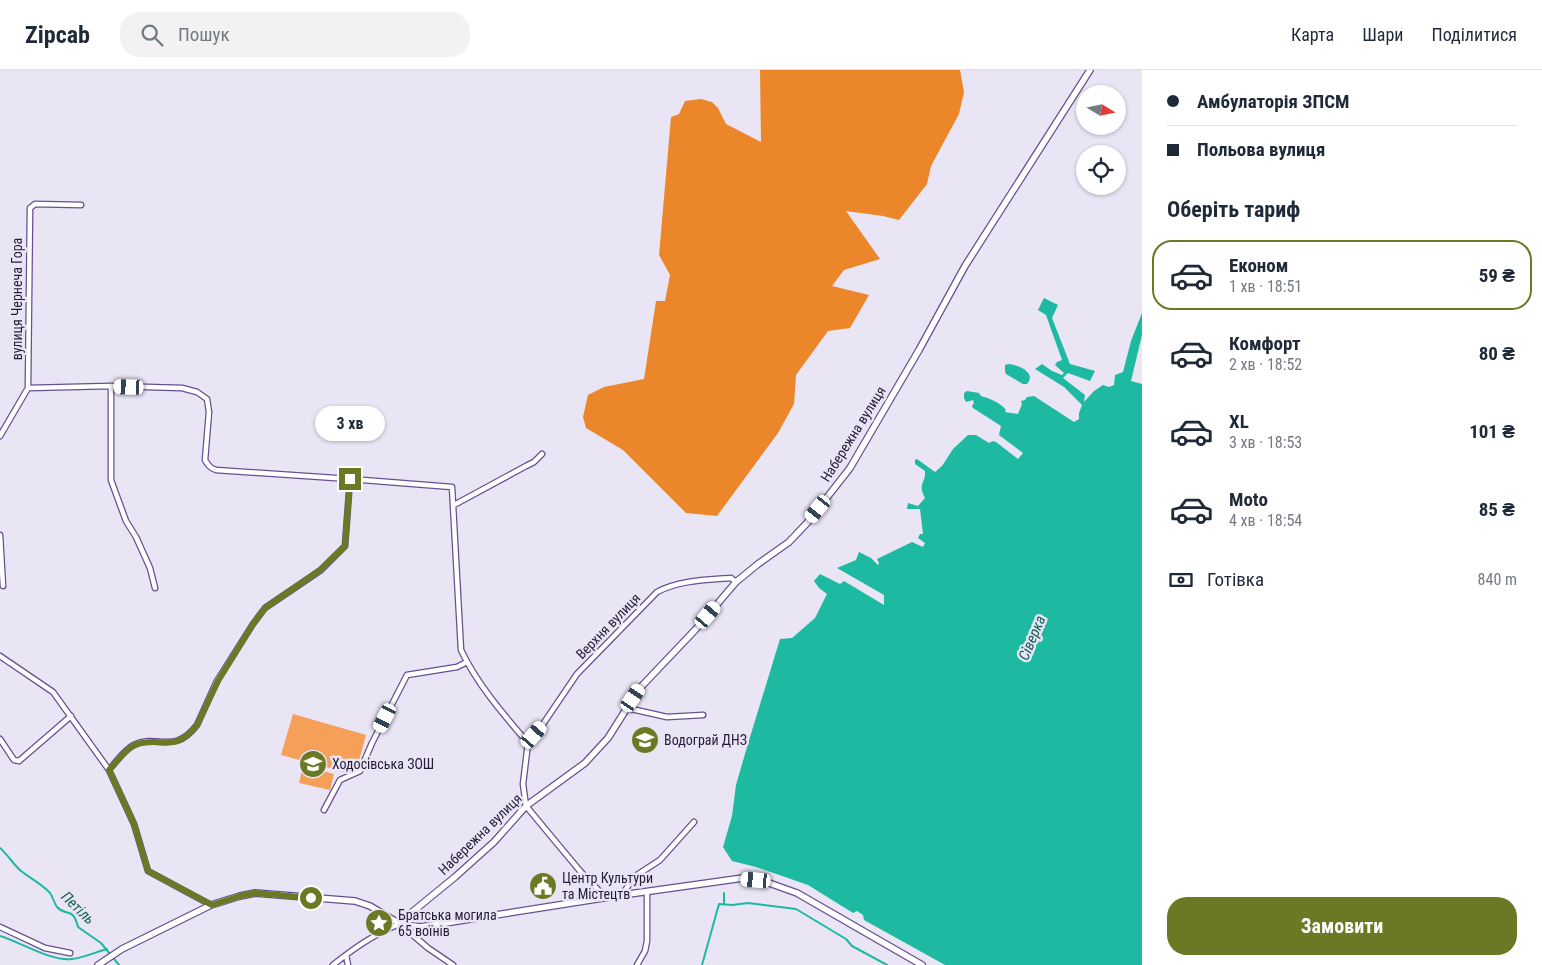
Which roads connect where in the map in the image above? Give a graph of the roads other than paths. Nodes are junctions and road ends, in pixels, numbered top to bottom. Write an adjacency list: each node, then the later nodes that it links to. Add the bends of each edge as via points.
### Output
1 (1090, 70): 10 (street, Набережна вулиця, via 965,266 850,468 799,533)
2 (81, 205): 4 (street, вулиця Чернеча Гора, via 34,204 30,208)
3 (111, 386): 4 (street); 7 (street, via 182,388 197,392 207,400 205,460 216,470); 12 (street, via 111,480 126,521 150,568)
4 (28, 388): 5 (street, вулиця Чернеча Гора)
5 (0, 436)
6 (542, 454): 8 (street, via 534,462)
7 (350, 479): 8 (street, via 452,487); 20 (street, via 345,546 320,570 265,608 218,681 197,725 187,736 175,742 144,742 132,746)
8 (454, 506): 14 (street, via 461,650)
9 (0, 535): 11 (street)
10 (736, 582): 15 (street, Набережна вулиця, via 638,689); 19 (street, Верхня вулиця, via 731,578 688,582 657,592 577,674)
11 (3, 586)
12 (155, 588)
13 (0, 656): 17 (street, via 53,692)
14 (467, 662): 19 (street); 22 (street, via 457,667 407,675 360,771 340,780)
15 (627, 708): 16 (street, via 667,717); 21 (street, Набережна вулиця, via 608,738 585,763)
16 (703, 715)
17 (71, 716): 18 (street, via 19,761 14,760); 20 (street)
18 (0, 739)
19 (528, 743): 21 (street, via 523,784)
20 (109, 770): 27 (street, via 134,824 148,871)
21 (526, 806): 26 (street); 28 (street, Набережна вулиця, via 494,842)
22 (324, 810)
23 (694, 822): 25 (street, via 660,860 634,877)
24 (647, 892): 25 (street); 36 (street, via 647,941); 37 (street, via 743,878 769,882 796,893)
25 (622, 895): 26 (street)
26 (606, 898): 28 (street, via 428,926)
27 (212, 905): 28 (street, via 255,893 347,900 370,906); 32 (street, via 122,949)
28 (400, 924): 31 (street, via 374,936); 35 (street)
29 (0, 927): 30 (street, via 45,948)
30 (70, 953)
31 (346, 955): 33 (street); 34 (street)
32 (101, 963)
33 (332, 965)
34 (348, 965)
35 (453, 965)
36 (638, 965)
37 (922, 965)

